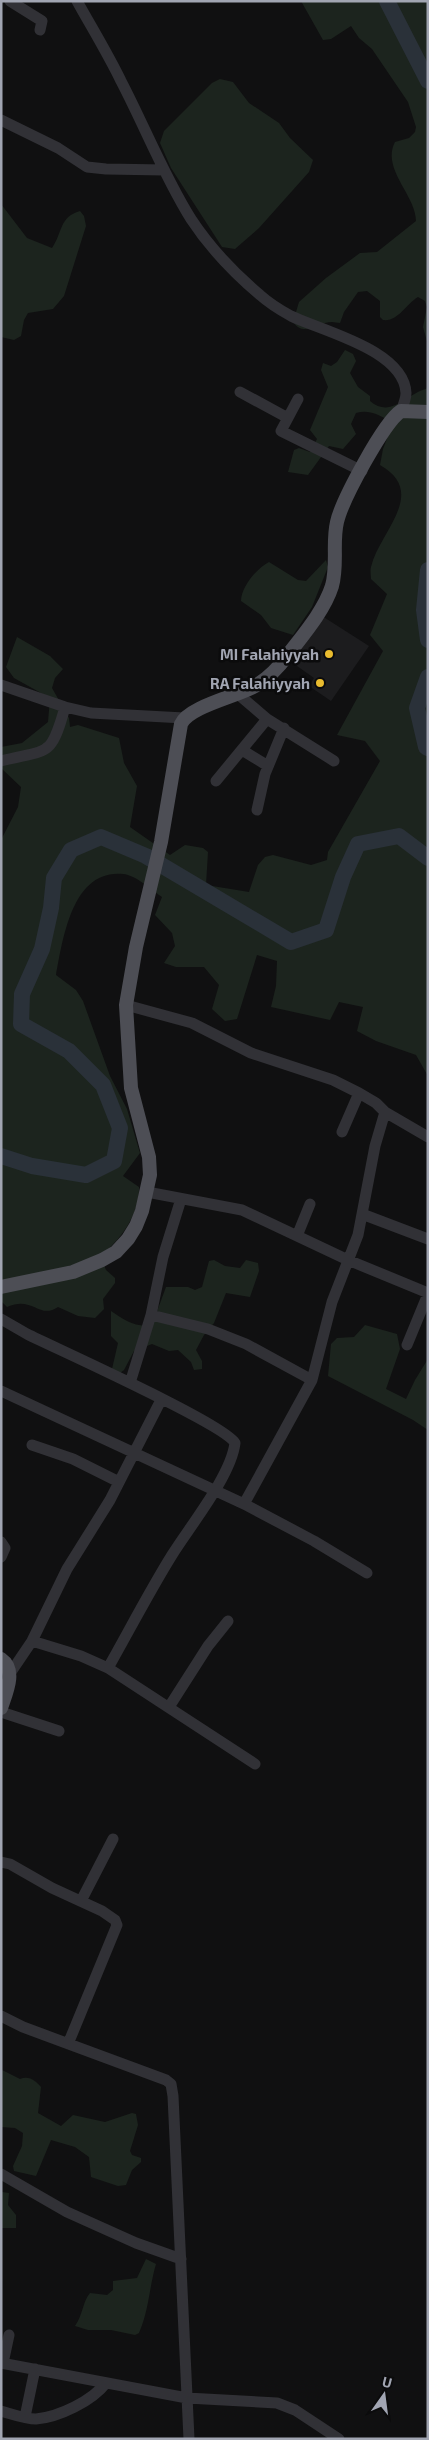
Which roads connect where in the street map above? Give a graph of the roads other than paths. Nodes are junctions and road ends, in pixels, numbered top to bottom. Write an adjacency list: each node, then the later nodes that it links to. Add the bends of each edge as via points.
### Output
1 (10, 1): 3 (street, via 42,21)
2 (77, 1): 5 (street, via 122,80)
3 (40, 30)
4 (1, 120): 5 (street, via 58,148 87,167)
5 (164, 170): 8 (street, via 210,245 261,296 293,316 354,339 398,372 406,392)
6 (240, 392): 10 (street)
7 (298, 398): 10 (street)
8 (401, 411): 9 (main road); 11 (main road, via 387,425)
9 (428, 412)
10 (288, 418): 11 (street, via 282,432)
11 (362, 471): 13 (main road, via 337,522 334,574 321,608 277,668 257,685)
12 (1, 685): 14 (street)
13 (238, 694): 15 (main road); 16 (street)
14 (65, 708): 15 (street, via 120,716); 19 (street, via 52,746 35,754)
15 (184, 718): 24 (main road, via 179,730 161,842)
16 (267, 719): 17 (street); 18 (street)
17 (284, 728): 20 (street); 21 (street)
18 (242, 750): 21 (street); 22 (street)
19 (1, 761)
20 (334, 761)
21 (268, 766): 23 (street)
22 (216, 780)
23 (257, 810)
24 (126, 1005): 25 (street, via 192,1023 251,1053 334,1080); 29 (main road, via 131,1088 149,1157)
25 (359, 1093): 26 (street); 27 (street)
26 (385, 1112): 28 (street); 32 (street)
27 (342, 1132)
28 (428, 1137)
29 (147, 1192): 30 (street); 36 (main road, via 136,1226 116,1252 73,1272)
30 (180, 1199): 33 (street, via 242,1210); 38 (street, via 162,1256)
31 (310, 1204): 33 (street)
32 (362, 1214): 34 (street); 35 (street)
33 (296, 1236): 35 (street)
34 (428, 1239)
35 (348, 1260): 37 (street); 41 (street, via 322,1334)
36 (1, 1287)
37 (428, 1294): 40 (street)
38 (151, 1315): 41 (street, via 208,1329 238,1341); 42 (street)
39 (1, 1319): 42 (street)
40 (407, 1345)
41 (312, 1380): 49 (street)
42 (130, 1383): 44 (street)
43 (1, 1392): 46 (street)
44 (161, 1400): 46 (street); 48 (street, via 233,1439 233,1452)
45 (32, 1445): 47 (street, via 73,1459)
46 (134, 1452): 47 (street); 48 (street)
47 (119, 1482): 54 (street, via 67,1570)
48 (215, 1490): 49 (street); 56 (street, via 171,1557)
49 (244, 1504): 52 (street)
50 (1, 1542): 51 (street, via 5,1548)
51 (1, 1557)
52 (367, 1573)
53 (228, 1621): 58 (street, via 208,1646)
54 (32, 1641): 56 (street); 57 (street)
55 (1, 1659): 57 (main road, via 9,1668)
56 (108, 1668): 58 (street)
57 (10, 1675): 59 (main road)
58 (169, 1708): 61 (street)
59 (1, 1710): 60 (street)
60 (59, 1730)
61 (255, 1764)
62 (113, 1839): 64 (street)
63 (1, 1862): 64 (street)
64 (81, 1901): 66 (street, via 110,1915 118,1926)
65 (1, 2016): 66 (street)
66 (68, 2044): 68 (street, via 171,2084)
67 (1, 2174): 68 (street, via 67,2212 136,2243)
68 (181, 2258): 73 (street)
69 (9, 2335): 70 (street)
70 (2, 2363): 71 (street)
71 (35, 2369): 72 (street); 75 (street)
72 (106, 2383): 73 (street); 75 (street, via 98,2394 83,2404 36,2419)
73 (187, 2398): 76 (street); 77 (street, via 277,2403 295,2410)
74 (1, 2410): 75 (street)
75 (24, 2417)
76 (189, 2439)
77 (339, 2439)

